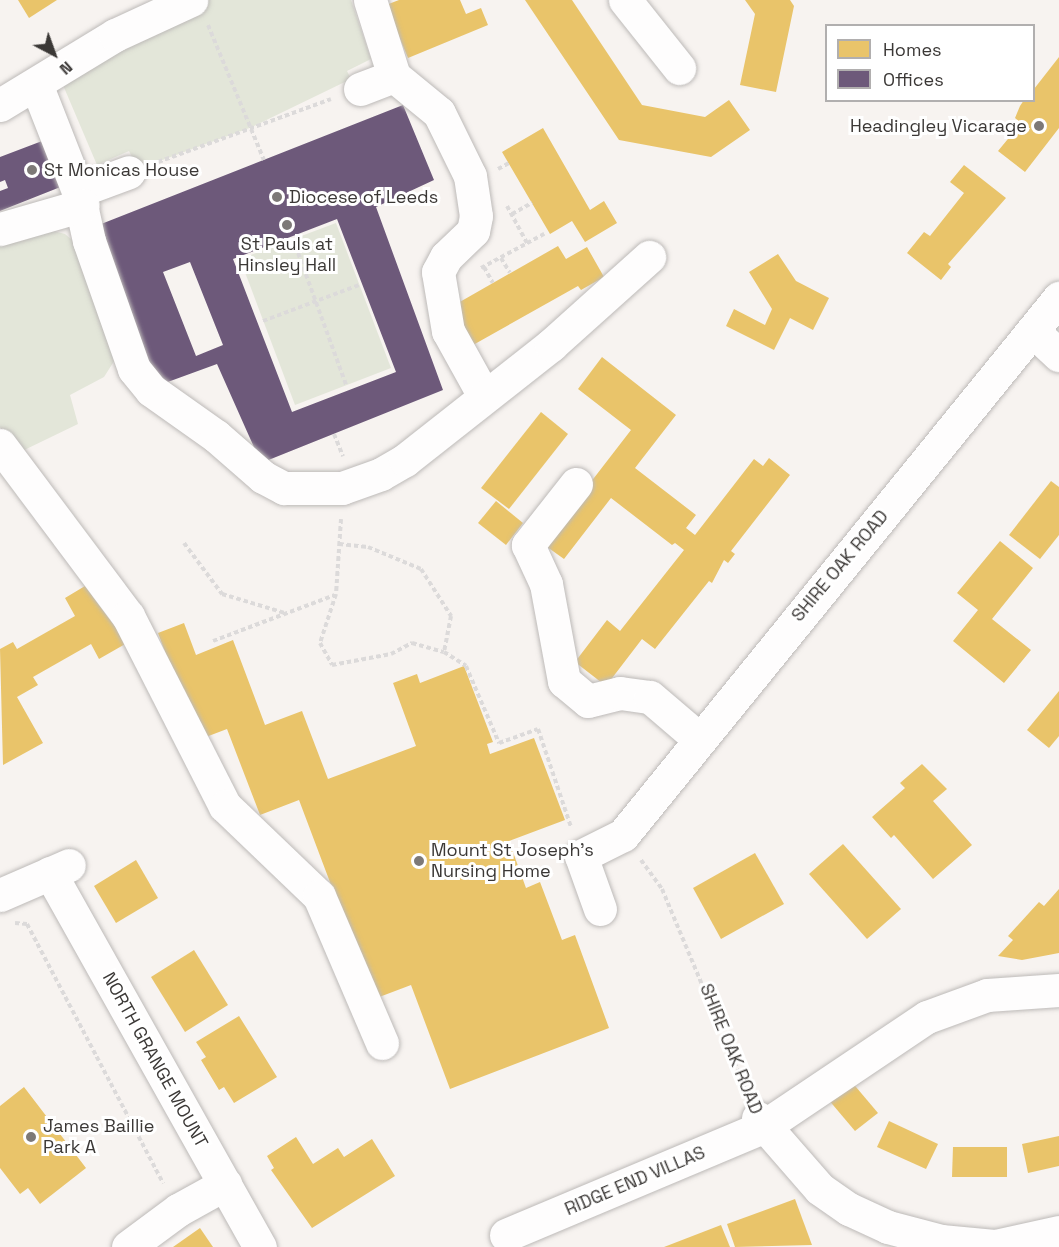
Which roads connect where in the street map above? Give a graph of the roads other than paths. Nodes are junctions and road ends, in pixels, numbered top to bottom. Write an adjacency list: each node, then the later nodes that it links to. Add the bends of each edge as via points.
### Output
1 (370, 0): 5 (street)
2 (625, 0): 4 (street)
3 (199, 11): 6 (street, via 115,35)
4 (679, 68)
5 (394, 76): 7 (street); 16 (street, via 439,113 470,176 476,216 473,231 446,257 438,272 448,331)
6 (36, 84): 8 (street); 10 (street)
7 (360, 89)
8 (0, 105)
9 (129, 172): 10 (street)
10 (81, 198): 11 (street); 16 (street, via 89,241 141,380 262,477 284,488 342,488 381,474 405,460)
11 (0, 229)
12 (649, 257): 16 (street, via 551,345)
13 (1059, 298): 14 (street, SHIRE OAK ROAD)
14 (1034, 332): 15 (street); 19 (street, SHIRE OAK ROAD)
15 (1059, 355)
16 (484, 396)
17 (4, 456): 23 (street, via 128,616 225,806 319,896)
18 (576, 484): 19 (street, via 528,545 546,584 564,681 588,700 620,693 650,697)
19 (698, 738): 21 (street, SHIRE OAK ROAD, via 623,835 581,856)
20 (5, 909): 25 (street, NORTH GRANGE MOUNT, via 60,869)
21 (600, 909)
22 (1059, 990): 24 (street, RIDGE END VILLAS, via 987,995 927,1017)
23 (382, 1043)
24 (761, 1122): 26 (street, SHIRE OAK ROAD, via 820,1189 849,1209 888,1227 941,1241 995,1246); 27 (street, RIDGE END VILLAS)
25 (225, 1184): 28 (street, via 178,1210); 29 (street, NORTH GRANGE MOUNT)
26 (1059, 1232)
27 (506, 1235)
28 (128, 1247)
29 (260, 1247)

